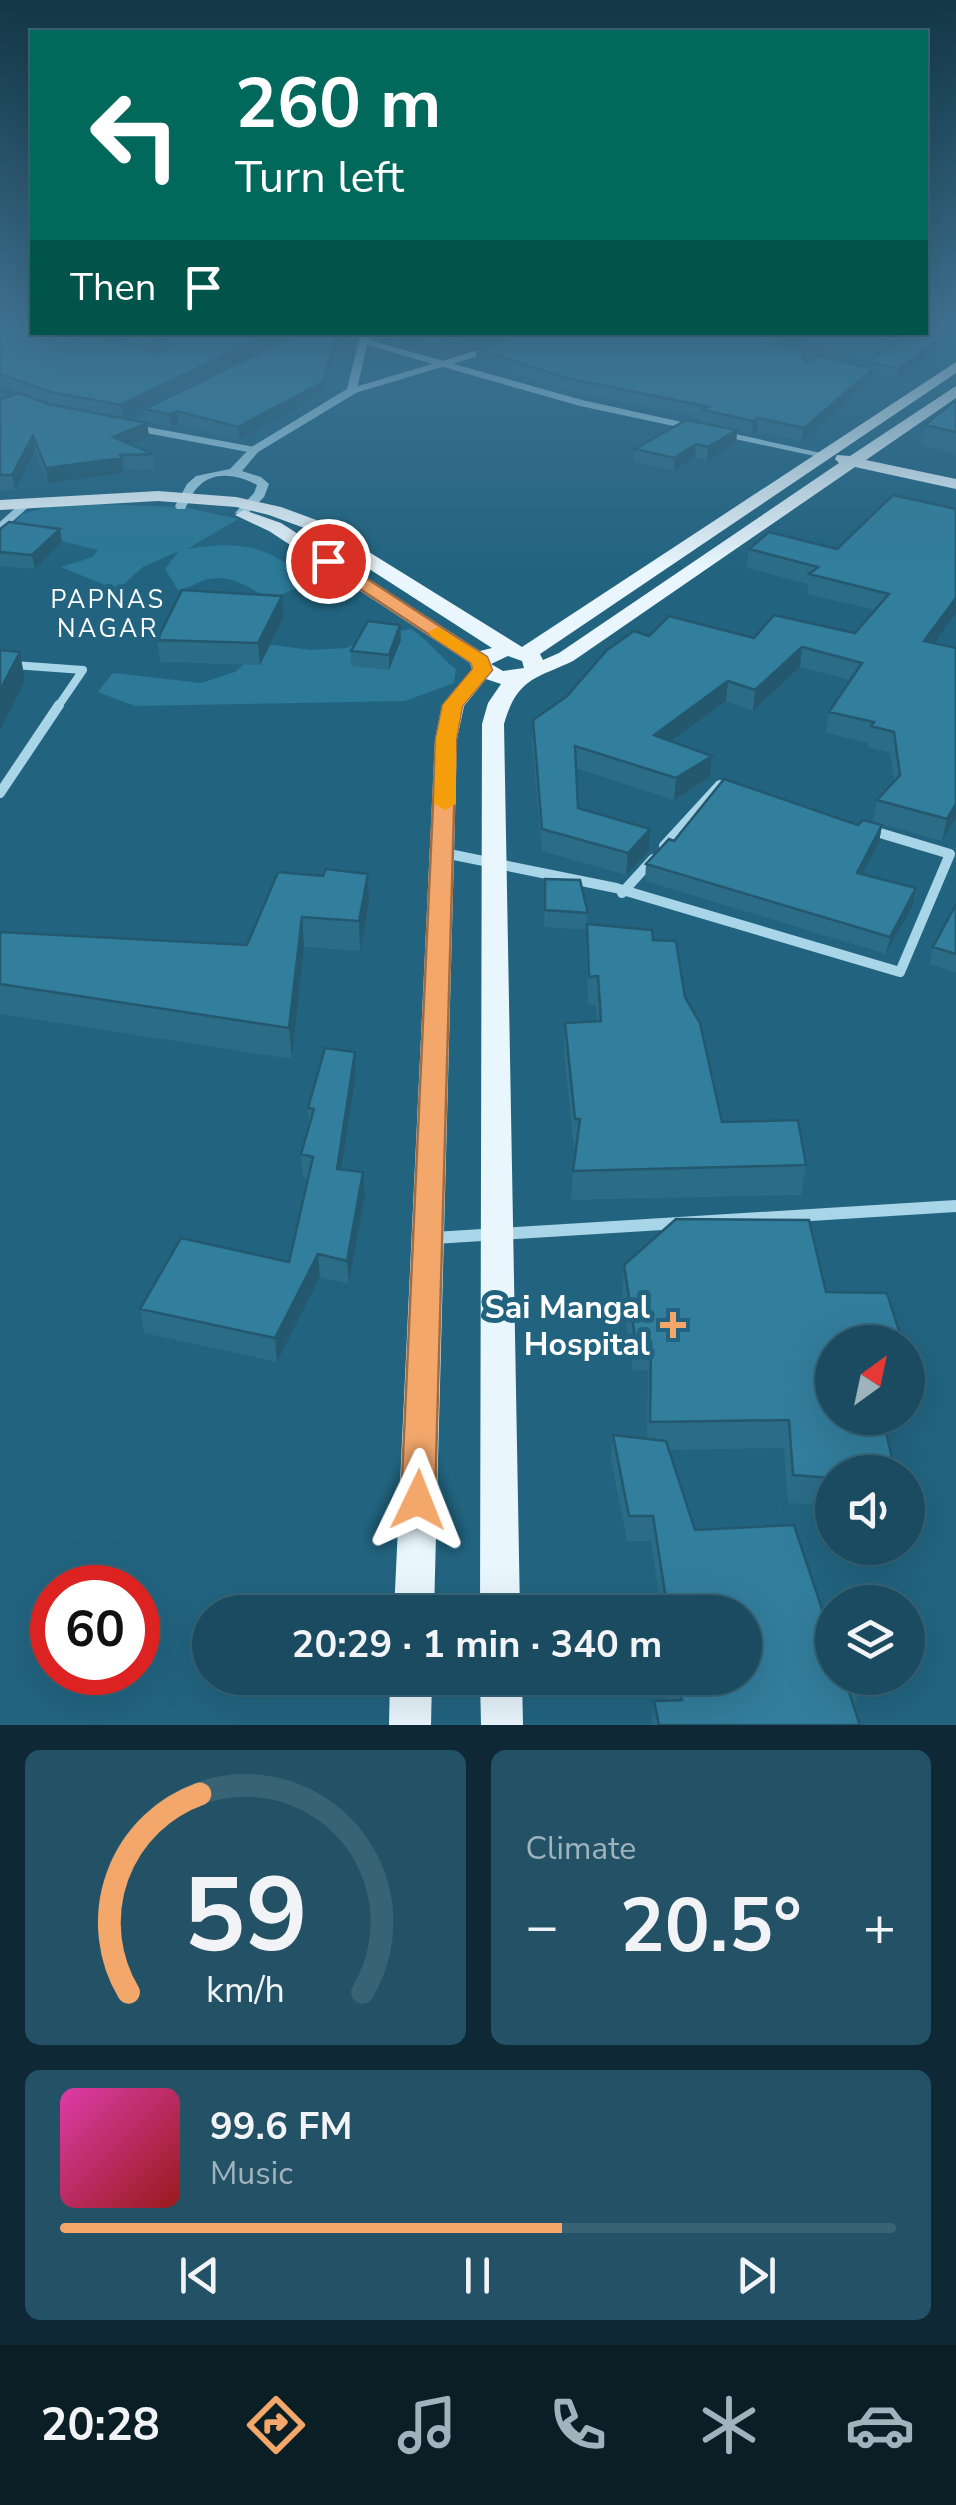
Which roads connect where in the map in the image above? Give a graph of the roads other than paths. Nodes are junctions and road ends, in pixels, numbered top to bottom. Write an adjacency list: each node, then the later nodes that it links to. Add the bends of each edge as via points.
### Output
1 (326, 406): 6 (street)
2 (601, 406): 7 (street)
3 (897, 406): 7 (main road)
4 (933, 406): 8 (main road)
5 (141, 416): 6 (street, via 123,425)
6 (254, 450): 11 (street)
7 (824, 455): 8 (main road); 18 (main road)
8 (852, 461): 9 (main road); 19 (main road)
9 (878, 466): 10 (main road); 12 (main road)
10 (956, 472)
11 (232, 473): 13 (street, via 200,479); 16 (street, via 263,484)
12 (956, 484)
13 (184, 501): 14 (main road); 16 (main road)
14 (26, 504): 15 (main road); 17 (street)
15 (0, 505)
16 (246, 508): 20 (main road, via 314,524); 22 (main road)
17 (0, 527)
18 (689, 547): 19 (main road); 20 (main road)
19 (714, 555): 20 (main road, via 566,657)
20 (521, 663): 22 (main road, via 496,677); 27 (main road, via 493,724)
21 (0, 664): 24 (street, via 83,670)
22 (482, 665): 26 (main road, via 453,705 446,739)
23 (737, 790): 28 (street, via 720,785)
24 (0, 793)
25 (862, 827): 28 (street, via 950,854 900,972)
26 (444, 853): 27 (street); 31 (main road)
27 (494, 860): 28 (street); 30 (main road)
28 (622, 893)
29 (956, 1206): 30 (street)
30 (496, 1232): 31 (street); 33 (main road)
31 (428, 1239): 32 (main road)
32 (415, 1595)
33 (500, 1595)
34 (411, 1695): 36 (main road)
35 (501, 1695): 37 (main road)
36 (410, 1725)
37 (502, 1725)

